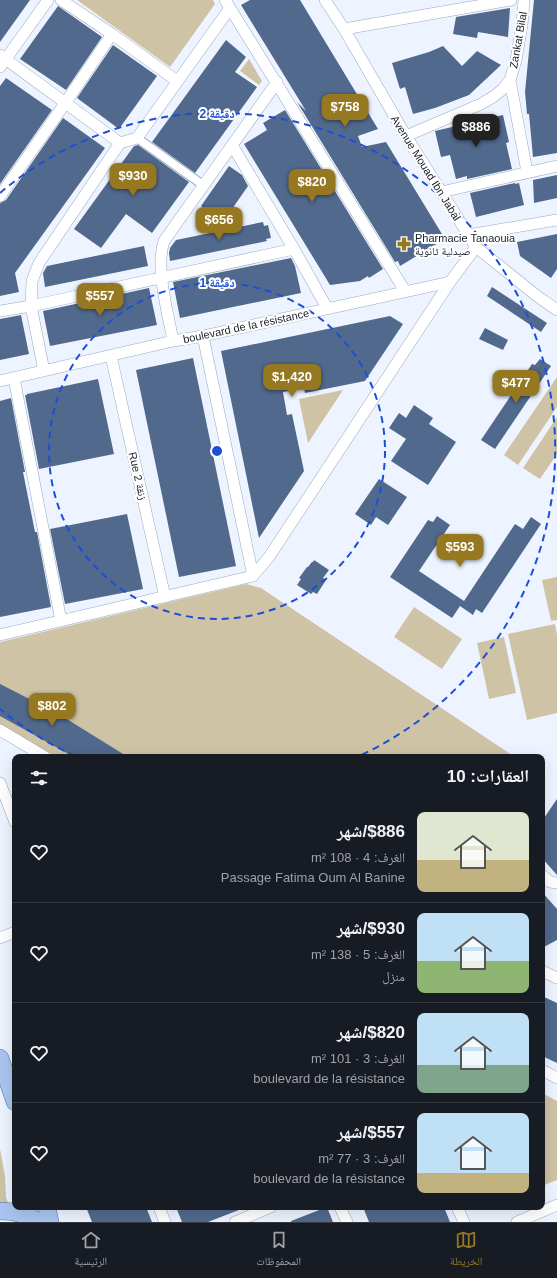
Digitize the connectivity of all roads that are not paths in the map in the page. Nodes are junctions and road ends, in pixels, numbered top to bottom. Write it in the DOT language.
graph roads {
  1 [pos="48,0"];
  2 [pos="61,0"];
  3 [pos="325,0"];
  4 [pos="511,0"];
  5 [pos="524,0"];
  6 [pos="227,4"];
  7 [pos="344,28"];
  8 [pos="112,34"];
  9 [pos="2,60"];
  10 [pos="510,80"];
  11 [pos="177,82"];
  12 [pos="277,82"];
  13 [pos="66,102"];
  14 [pos="406,136"];
  15 [pos="138,138"];
  16 [pos="120,143"];
  17 [pos="232,145"];
  18 [pos="557,166"];
  19 [pos="527,172"];
  20 [pos="203,185"];
  21 [pos="441,192"];
  22 [pos="0,196"];
  23 [pos="557,220"];
  24 [pos="468,235"];
  25 [pos="476,247"];
  26 [pos="294,249"];
  27 [pos="161,278"];
  28 [pos="450,282"];
  29 [pos="405,291"];
  30 [pos="31,306"];
  31 [pos="327,308"];
  32 [pos="557,310"];
  33 [pos="0,312"];
  34 [pos="203,336"];
  35 [pos="173,341"];
  36 [pos="111,356"];
  37 [pos="44,370"];
  38 [pos="14,378"];
  39 [pos="0,381"];
  40 [pos="252,576"];
  41 [pos="165,597"];
  42 [pos="61,621"];
  43 [pos="0,635"];
  44 [pos="0,730"];
  45 [pos="40,754"];
  46 [pos="0,783"];
  47 [pos="12,814"];
  48 [pos="545,878"];
  49 [pos="557,883"];
  50 [pos="12,933"];
  51 [pos="0,938"];
  52 [pos="545,972"];
  53 [pos="557,978"];
  54 [pos="0,1058"];
  55 [pos="545,1072"];
  56 [pos="557,1078"];
  57 [pos="12,1093"];
  58 [pos="557,1205"];
  59 [pos="48,1210"];
  60 [pos="160,1210"];
  61 [pos="264,1210"];
  62 [pos="341,1210"];
  63 [pos="458,1210"];
  64 [pos="0,1211"];
  65 [pos="39,1222"];
  66 [pos="50,1222"];
  67 [pos="165,1222"];
  68 [pos="235,1222"];
  69 [pos="347,1222"];
  70 [pos="464,1222"];
  71 [pos="517,1222"];
  1 -- 9 [label="street"];
  2 -- 8 [label="street"];
  3 -- 7 [label="street, Avenue Mouad Ibn Jabal"];
  4 -- 7 [label="street"];
  5 -- 10 [label="street, Zankat Bilal"];
  6 -- 11 [label="street"];
  6 -- 12 [label="street"];
  7 -- 14 [label="street, Avenue Mouad Ibn Jabal"];
  8 -- 11 [label="street"];
  8 -- 13 [label="street"];
  9 -- 13 [label="street"];
  10 -- 14 [label="street, Zankat Bilal"];
  10 -- 19 [label="street, Zankat Bilal"];
  11 -- 15 [label="street"];
  12 -- 17 [label="street"];
  12 -- 29 [label="street"];
  13 -- 16 [label="street"];
  13 -- 22 [label="street"];
  14 -- 21 [label="street, Avenue Mouad Ibn Jabal"];
  15 -- 16 [label="street"];
  15 -- 20 [label="street"];
  16 -- 30 [label="street"];
  17 -- 20 [label="street"];
  17 -- 26 [label="street"];
  18 -- 19 [label="street"];
  19 -- 21 [label="street"];
  20 -- 27 [label="street"];
  21 -- 24 [label="street, Avenue Mouad Ibn Jabal"];
  23 -- 24 [label="street"];
  24 -- 25 [label="street, Avenue Mouad Ibn Jabal"];
  25 -- 28 [label="street"];
  25 -- 32 [label="street, Avenue Mouad Ibn Jabal"];
  26 -- 27 [label="street"];
  26 -- 31 [label="street"];
  27 -- 30 [label="street"];
  27 -- 35 [label="street"];
  28 -- 29 [label="street, boulevard de la résistance"];
  28 -- 40 [label="street"];
  29 -- 31 [label="street, boulevard de la résistance"];
  30 -- 33 [label="street"];
  30 -- 37 [label="street"];
  31 -- 34 [label="street, boulevard de la résistance"];
  34 -- 35 [label="street, boulevard de la résistance"];
  34 -- 40 [label="street"];
  35 -- 36 [label="street, boulevard de la résistance"];
  36 -- 37 [label="street, boulevard de la résistance"];
  36 -- 41 [label="street, Rue 2 زنقة"];
  37 -- 38 [label="street, boulevard de la résistance"];
  38 -- 39 [label="street, boulevard de la résistance"];
  38 -- 42 [label="street"];
  40 -- 41 [label="street"];
  41 -- 42 [label="street"];
  42 -- 43 [label="street"];
  44 -- 45 [label="street"];
  46 -- 47 [label="street"];
  48 -- 49 [label="street"];
  50 -- 51 [label="street"];
  52 -- 53 [label="street"];
  54 -- 57 [label="main road"];
  55 -- 56 [label="street"];
  58 -- 71 [label="street"];
  59 -- 66 [label="main road"];
  60 -- 67 [label="street"];
  61 -- 68 [label="street"];
  62 -- 69 [label="street"];
  63 -- 70 [label="street"];
  64 -- 65 [label="main road"];
}
